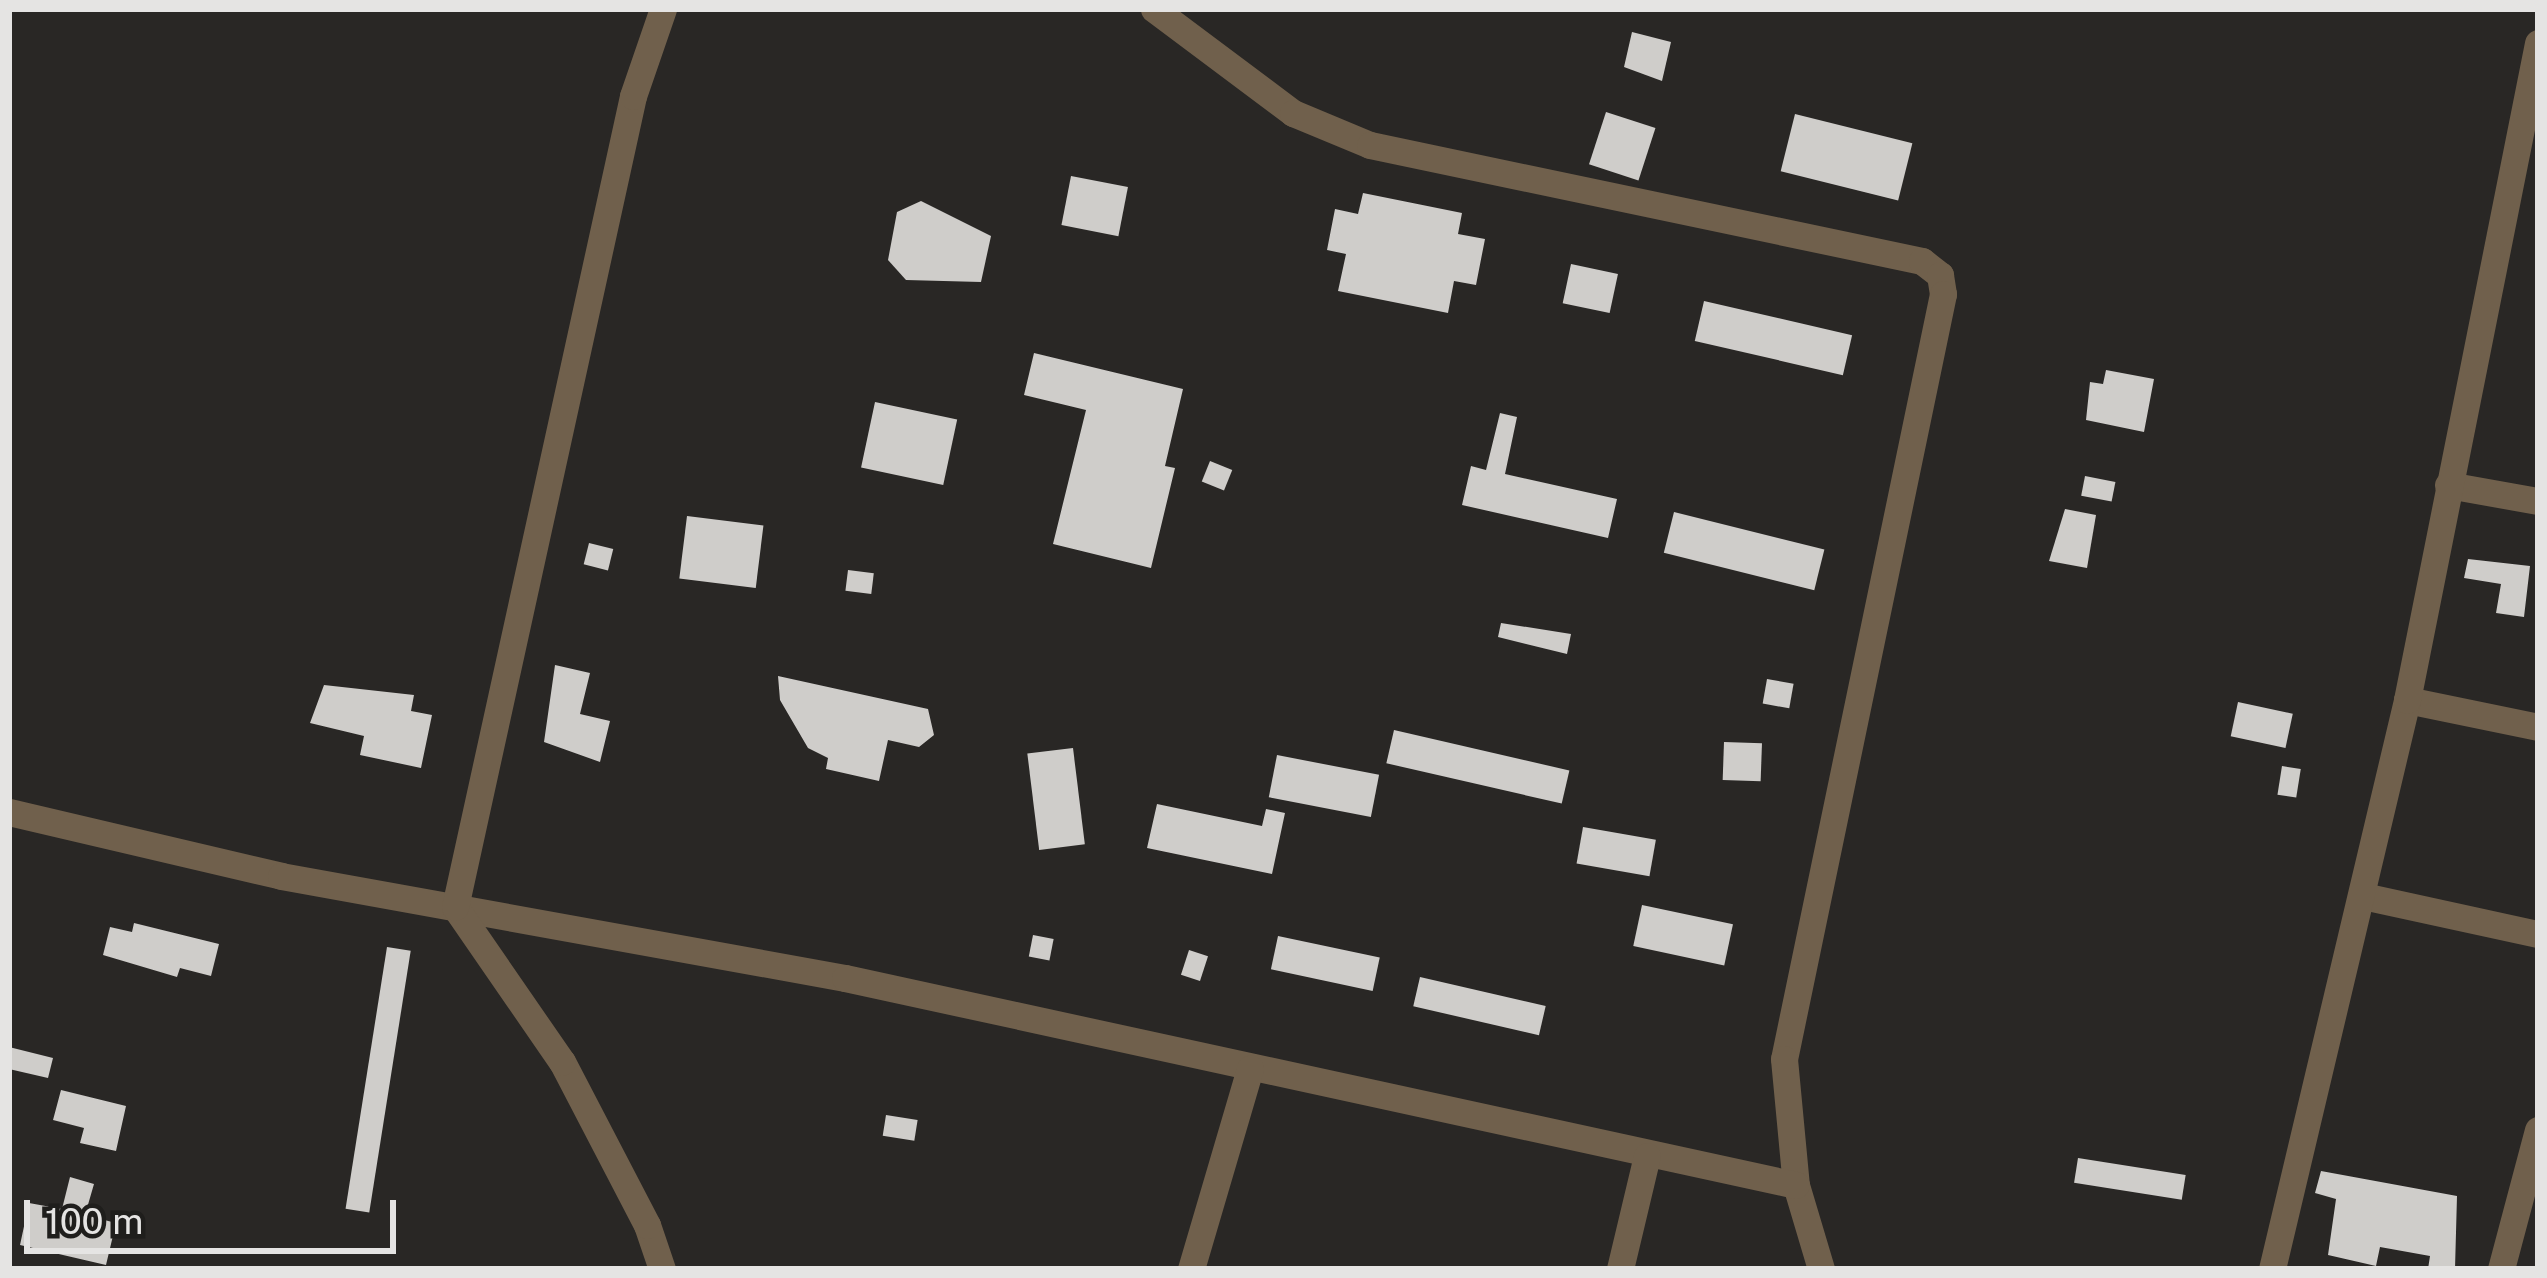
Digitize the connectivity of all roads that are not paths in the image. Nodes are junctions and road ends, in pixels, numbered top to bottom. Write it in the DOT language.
graph roads {
  1 [pos="663,9"];
  2 [pos="1154,9"];
  3 [pos="2538,43"];
  4 [pos="2528,138"];
  5 [pos="2448,484"];
  6 [pos="2538,501"];
  7 [pos="2408,700"];
  8 [pos="2538,727"];
  9 [pos="9,812"];
  10 [pos="2362,896"];
  11 [pos="455,907"];
  12 [pos="2538,934"];
  13 [pos="1250,1069"];
  14 [pos="2538,1130"];
  15 [pos="1647,1156"];
  16 [pos="1796,1185"];
  17 [pos="2273,1266"];
  18 [pos="662,1269"];
  19 [pos="1191,1269"];
  20 [pos="1620,1269"];
  21 [pos="1821,1269"];
  22 [pos="2303,1269"];
  23 [pos="2501,1269"];
  1 -- 11 [label="street"];
  2 -- 16 [label="street"];
  3 -- 4 [label="street"];
  4 -- 5 [label="street"];
  5 -- 6 [label="street"];
  5 -- 7 [label="street"];
  7 -- 8 [label="street"];
  7 -- 10 [label="street"];
  9 -- 11 [label="street"];
  10 -- 12 [label="street"];
  10 -- 17 [label="street"];
  11 -- 13 [label="street"];
  11 -- 18 [label="street"];
  13 -- 15 [label="street"];
  13 -- 19 [label="street"];
  14 -- 23 [label="street"];
  15 -- 16 [label="street"];
  15 -- 20 [label="street"];
  16 -- 21 [label="street"];
  17 -- 22 [label="street"];
}
